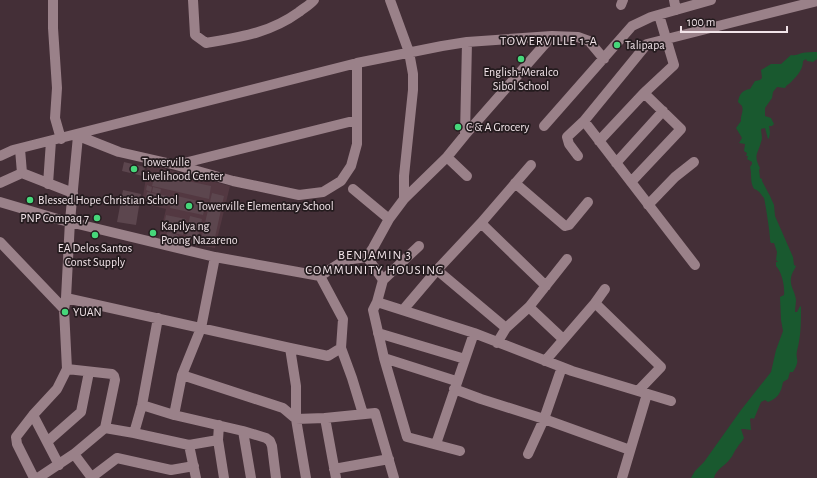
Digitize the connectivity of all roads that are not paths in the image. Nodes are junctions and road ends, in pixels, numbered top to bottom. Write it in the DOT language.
graph roads {
  1 [pos="53,0"];
  2 [pos="193,0"];
  3 [pos="314,0"];
  4 [pos="390,0"];
  5 [pos="711,0"];
  6 [pos="817,1"];
  7 [pos="675,5"];
  8 [pos="659,15"];
  9 [pos="552,36"];
  10 [pos="666,39"];
  11 [pos="468,42"];
  12 [pos="409,52"];
  13 [pos="604,59"];
  14 [pos="357,63"];
  15 [pos="644,93"];
  16 [pos="663,111"];
  17 [pos="357,120"];
  18 [pos="584,121"];
  19 [pos="544,126"];
  20 [pos="465,135"];
  21 [pos="77,136"];
  22 [pos="56,140"];
  23 [pos="599,141"];
  24 [pos="20,149"];
  25 [pos="0,156"];
  26 [pos="578,156"];
  27 [pos="447,158"];
  28 [pos="694,162"];
  29 [pos="531,164"];
  30 [pos="616,164"];
  31 [pos="176,165"];
  32 [pos="22,174"];
  33 [pos="468,176"];
  34 [pos="631,182"];
  35 [pos="0,183"];
  36 [pos="515,183"];
  37 [pos="48,184"];
  38 [pos="353,189"];
  39 [pos="73,193"];
  40 [pos="404,199"];
  41 [pos="0,202"];
  42 [pos="588,202"];
  43 [pos="648,205"];
  44 [pos="389,219"];
  45 [pos="70,221"];
  46 [pos="481,223"];
  47 [pos="0,242"];
  48 [pos="419,246"];
  49 [pos="215,257"];
  50 [pos="367,257"];
  51 [pos="567,259"];
  52 [pos="694,265"];
  53 [pos="437,270"];
  54 [pos="320,276"];
  55 [pos="383,280"];
  56 [pos="546,286"];
  57 [pos="605,289"];
  58 [pos="66,298"];
  59 [pos="377,302"];
  60 [pos="595,303"];
  61 [pos="529,307"];
  62 [pos="64,309"];
  63 [pos="403,310"];
  64 [pos="158,318"];
  65 [pos="201,328"];
  66 [pos="506,328"];
  67 [pos="378,333"];
  68 [pos="474,333"];
  69 [pos="563,340"];
  70 [pos="497,343"];
  71 [pos="290,348"];
  72 [pos="341,348"];
  73 [pos="384,358"];
  74 [pos="464,359"];
  75 [pos="545,361"];
  76 [pos="562,367"];
  77 [pos="67,369"];
  78 [pos="89,372"];
  79 [pos="182,375"];
  80 [pos="455,385"];
  81 [pos="643,393"];
  82 [pos="672,401"];
  83 [pos="142,405"];
  84 [pos="363,414"];
  85 [pos="33,415"];
  86 [pos="174,415"];
  87 [pos="325,418"];
  88 [pos="296,419"];
  89 [pos="544,419"];
  90 [pos="219,426"];
  91 [pos="105,428"];
  92 [pos="242,431"];
  93 [pos="134,433"];
  94 [pos="218,440"];
  95 [pos="48,442"];
  96 [pos="436,444"];
  97 [pos="189,445"];
  98 [pos="630,450"];
  99 [pos="460,451"];
  100 [pos="74,454"];
  101 [pos="528,454"];
  102 [pos="389,459"];
  103 [pos="59,465"];
  104 [pos="194,466"];
  105 [pos="171,474"];
  106 [pos="335,474"];
  107 [pos="92,477"];
  108 [pos="34,478"];
  109 [pos="38,478"];
  110 [pos="196,478"];
  111 [pos="224,478"];
  112 [pos="250,478"];
  113 [pos="276,478"];
  114 [pos="306,478"];
  115 [pos="394,478"];
  116 [pos="622,478"];
  1 -- 22 [label="street"];
  2 -- 3 [label="street"];
  4 -- 12 [label="street"];
  5 -- 7 [label="street"];
  6 -- 10 [label="street"];
  7 -- 8 [label="street"];
  8 -- 10 [label="street"];
  8 -- 13 [label="street"];
  9 -- 11 [label="street"];
  9 -- 13 [label="street"];
  9 -- 20 [label="street"];
  10 -- 15 [label="street"];
  10 -- 18 [label="street"];
  11 -- 12 [label="street"];
  11 -- 20 [label="street"];
  12 -- 14 [label="street"];
  12 -- 40 [label="street"];
  13 -- 19 [label="street"];
  14 -- 17 [label="street"];
  14 -- 21 [label="street"];
  15 -- 16 [label="street"];
  15 -- 23 [label="street"];
  16 -- 30 [label="street"];
  16 -- 34 [label="street"];
  17 -- 31 [label="street"];
  17 -- 31 [label="street"];
  18 -- 23 [label="street"];
  18 -- 26 [label="street"];
  20 -- 27 [label="street"];
  21 -- 22 [label="street"];
  21 -- 31 [label="street"];
  21 -- 39 [label="street"];
  22 -- 24 [label="street"];
  22 -- 37 [label="street"];
  23 -- 30 [label="street"];
  24 -- 25 [label="street"];
  24 -- 32 [label="street"];
  27 -- 33 [label="street"];
  27 -- 40 [label="street"];
  28 -- 43 [label="street"];
  29 -- 36 [label="street"];
  30 -- 34 [label="street"];
  32 -- 35 [label="street"];
  32 -- 37 [label="street"];
  34 -- 43 [label="street"];
  36 -- 42 [label="street"];
  36 -- 46 [label="street"];
  37 -- 39 [label="street"];
  38 -- 44 [label="street"];
  39 -- 45 [label="street"];
  40 -- 44 [label="street"];
  41 -- 45 [label="street"];
  43 -- 52 [label="street"];
  44 -- 50 [label="street"];
  45 -- 49 [label="street"];
  45 -- 58 [label="street"];
  46 -- 53 [label="street"];
  46 -- 56 [label="street"];
  47 -- 62 [label="street"];
  48 -- 55 [label="street"];
  49 -- 54 [label="street"];
  49 -- 65 [label="street"];
  50 -- 54 [label="street"];
  50 -- 55 [label="street"];
  51 -- 56 [label="street"];
  53 -- 63 [label="street"];
  53 -- 66 [label="street"];
  54 -- 72 [label="street"];
  55 -- 59 [label="street"];
  56 -- 61 [label="street"];
  57 -- 60 [label="street"];
  58 -- 62 [label="street"];
  58 -- 64 [label="street"];
  59 -- 63 [label="street"];
  59 -- 67 [label="street"];
  60 -- 69 [label="street"];
  60 -- 81 [label="street"];
  61 -- 66 [label="street"];
  61 -- 69 [label="street"];
  62 -- 77 [label="street"];
  63 -- 68 [label="street"];
  64 -- 65 [label="street"];
  64 -- 83 [label="street"];
  65 -- 71 [label="street"];
  65 -- 79 [label="street"];
  66 -- 70 [label="street"];
  67 -- 73 [label="street"];
  67 -- 74 [label="street"];
  68 -- 70 [label="street"];
  68 -- 74 [label="street"];
  69 -- 75 [label="street"];
  70 -- 75 [label="street"];
  71 -- 72 [label="street"];
  71 -- 88 [label="street"];
  72 -- 84 [label="street"];
  73 -- 80 [label="street"];
  73 -- 96 [label="street"];
  74 -- 80 [label="street"];
  75 -- 76 [label="street"];
  76 -- 81 [label="street"];
  76 -- 89 [label="street"];
  77 -- 78 [label="street"];
  77 -- 85 [label="street"];
  78 -- 91 [label="street"];
  78 -- 95 [label="street"];
  79 -- 86 [label="street"];
  79 -- 88 [label="street"];
  80 -- 89 [label="street"];
  80 -- 96 [label="street"];
  81 -- 82 [label="street"];
  81 -- 98 [label="street"];
  83 -- 86 [label="street"];
  83 -- 93 [label="street"];
  84 -- 87 [label="street"];
  84 -- 102 [label="street"];
  85 -- 95 [label="street"];
  85 -- 108 [label="street"];
  86 -- 90 [label="street"];
  87 -- 88 [label="street"];
  87 -- 106 [label="street"];
  88 -- 114 [label="street"];
  89 -- 98 [label="street"];
  89 -- 101 [label="street"];
  90 -- 92 [label="street"];
  90 -- 94 [label="street"];
  91 -- 93 [label="street"];
  91 -- 100 [label="street"];
  92 -- 112 [label="street"];
  92 -- 113 [label="street"];
  93 -- 97 [label="street"];
  94 -- 97 [label="street"];
  94 -- 111 [label="street"];
  95 -- 103 [label="street"];
  96 -- 99 [label="street"];
  97 -- 104 [label="street"];
  98 -- 116 [label="street"];
  100 -- 103 [label="street"];
  100 -- 107 [label="street"];
  102 -- 106 [label="street"];
  102 -- 115 [label="street"];
  103 -- 109 [label="street"];
  104 -- 105 [label="street"];
  104 -- 110 [label="street"];
  105 -- 107 [label="street"];
}
